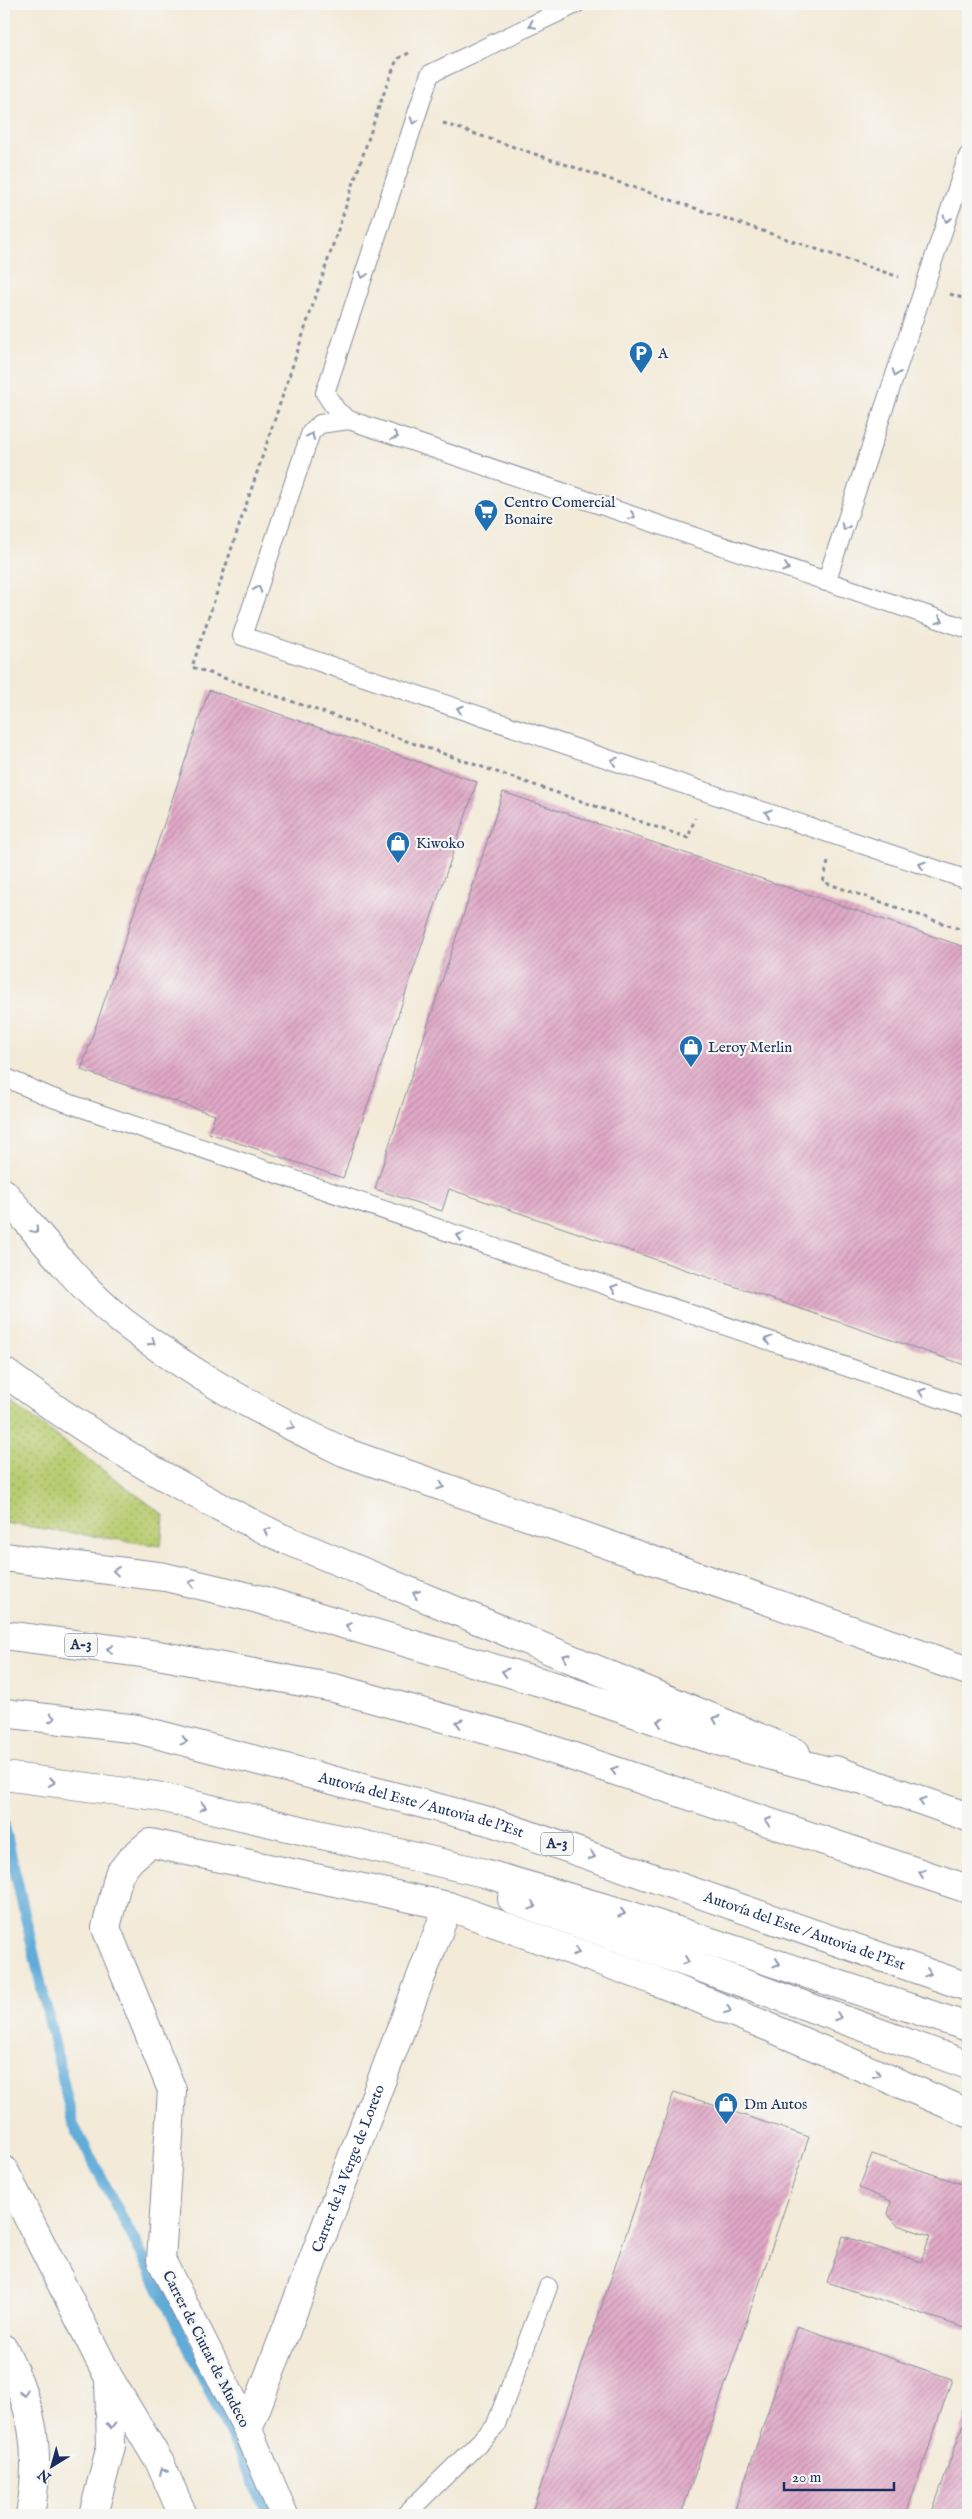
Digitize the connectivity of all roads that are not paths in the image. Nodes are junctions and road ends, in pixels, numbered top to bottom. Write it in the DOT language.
graph roads {
  1 [pos="576,4"];
  2 [pos="968,156"];
  3 [pos="349,420"];
  4 [pos="826,582"];
  5 [pos="968,629"];
  6 [pos="968,880"];
  7 [pos="4,1077"];
  8 [pos="4,1193"];
  9 [pos="4,1372"];
  10 [pos="968,1408"];
  11 [pos="4,1557"];
  12 [pos="4,1635"];
  13 [pos="968,1670"];
  14 [pos="4,1713"];
  15 [pos="4,1776"];
  16 [pos="858,1779"];
  17 [pos="968,1817"];
  18 [pos="338,1838"];
  19 [pos="968,1889"];
  20 [pos="448,1906"];
  21 [pos="968,1986"];
  22 [pos="968,2027"];
  23 [pos="968,2065"];
  24 [pos="968,2113"];
  25 [pos="4,2170"];
  26 [pos="548,2287"];
  27 [pos="4,2349"];
  28 [pos="109,2378"];
  29 [pos="248,2430"];
  30 [pos="30,2515"];
  31 [pos="93,2515"];
  32 [pos="183,2515"];
  33 [pos="284,2515"];
  34 [pos="405,2515"];
  1 -- 3 [label="lane, one-way"];
  2 -- 4 [label="lane, one-way"];
  3 -- 4 [label="lane, one-way"];
  6 -- 3 [label="lane, one-way"];
  4 -- 5 [label="lane, one-way"];
  10 -- 7 [label="lane, one-way"];
  8 -- 13 [label="main road, one-way"];
  16 -- 9 [label="main road, one-way"];
  16 -- 11 [label="main road, one-way"];
  19 -- 12 [label="main road, A-3, one-way"];
  14 -- 21 [label="main road, Autovía del Este / Autovia de l'Est / A-3, one-way"];
  15 -- 18 [label="main road, one-way"];
  17 -- 16 [label="main road, one-way"];
  18 -- 22 [label="main road, one-way"];
  18 -- 23 [label="main road, one-way"];
  20 -- 24 [label="main road, one-way"];
  20 -- 29 [label="main road, Carrer de la Verge de Loreto"];
  20 -- 29 [label="main road, Carrer de Ciutat de Mudeco"];
  25 -- 28 [label="main road"];
  26 -- 34 [label="lane"];
  27 -- 30 [label="main road, one-way"];
  28 -- 31 [label="main road, one-way"];
  32 -- 28 [label="main road, one-way"];
  29 -- 33 [label="main road, Carrer de Ciutat de Mudeco"];
}
